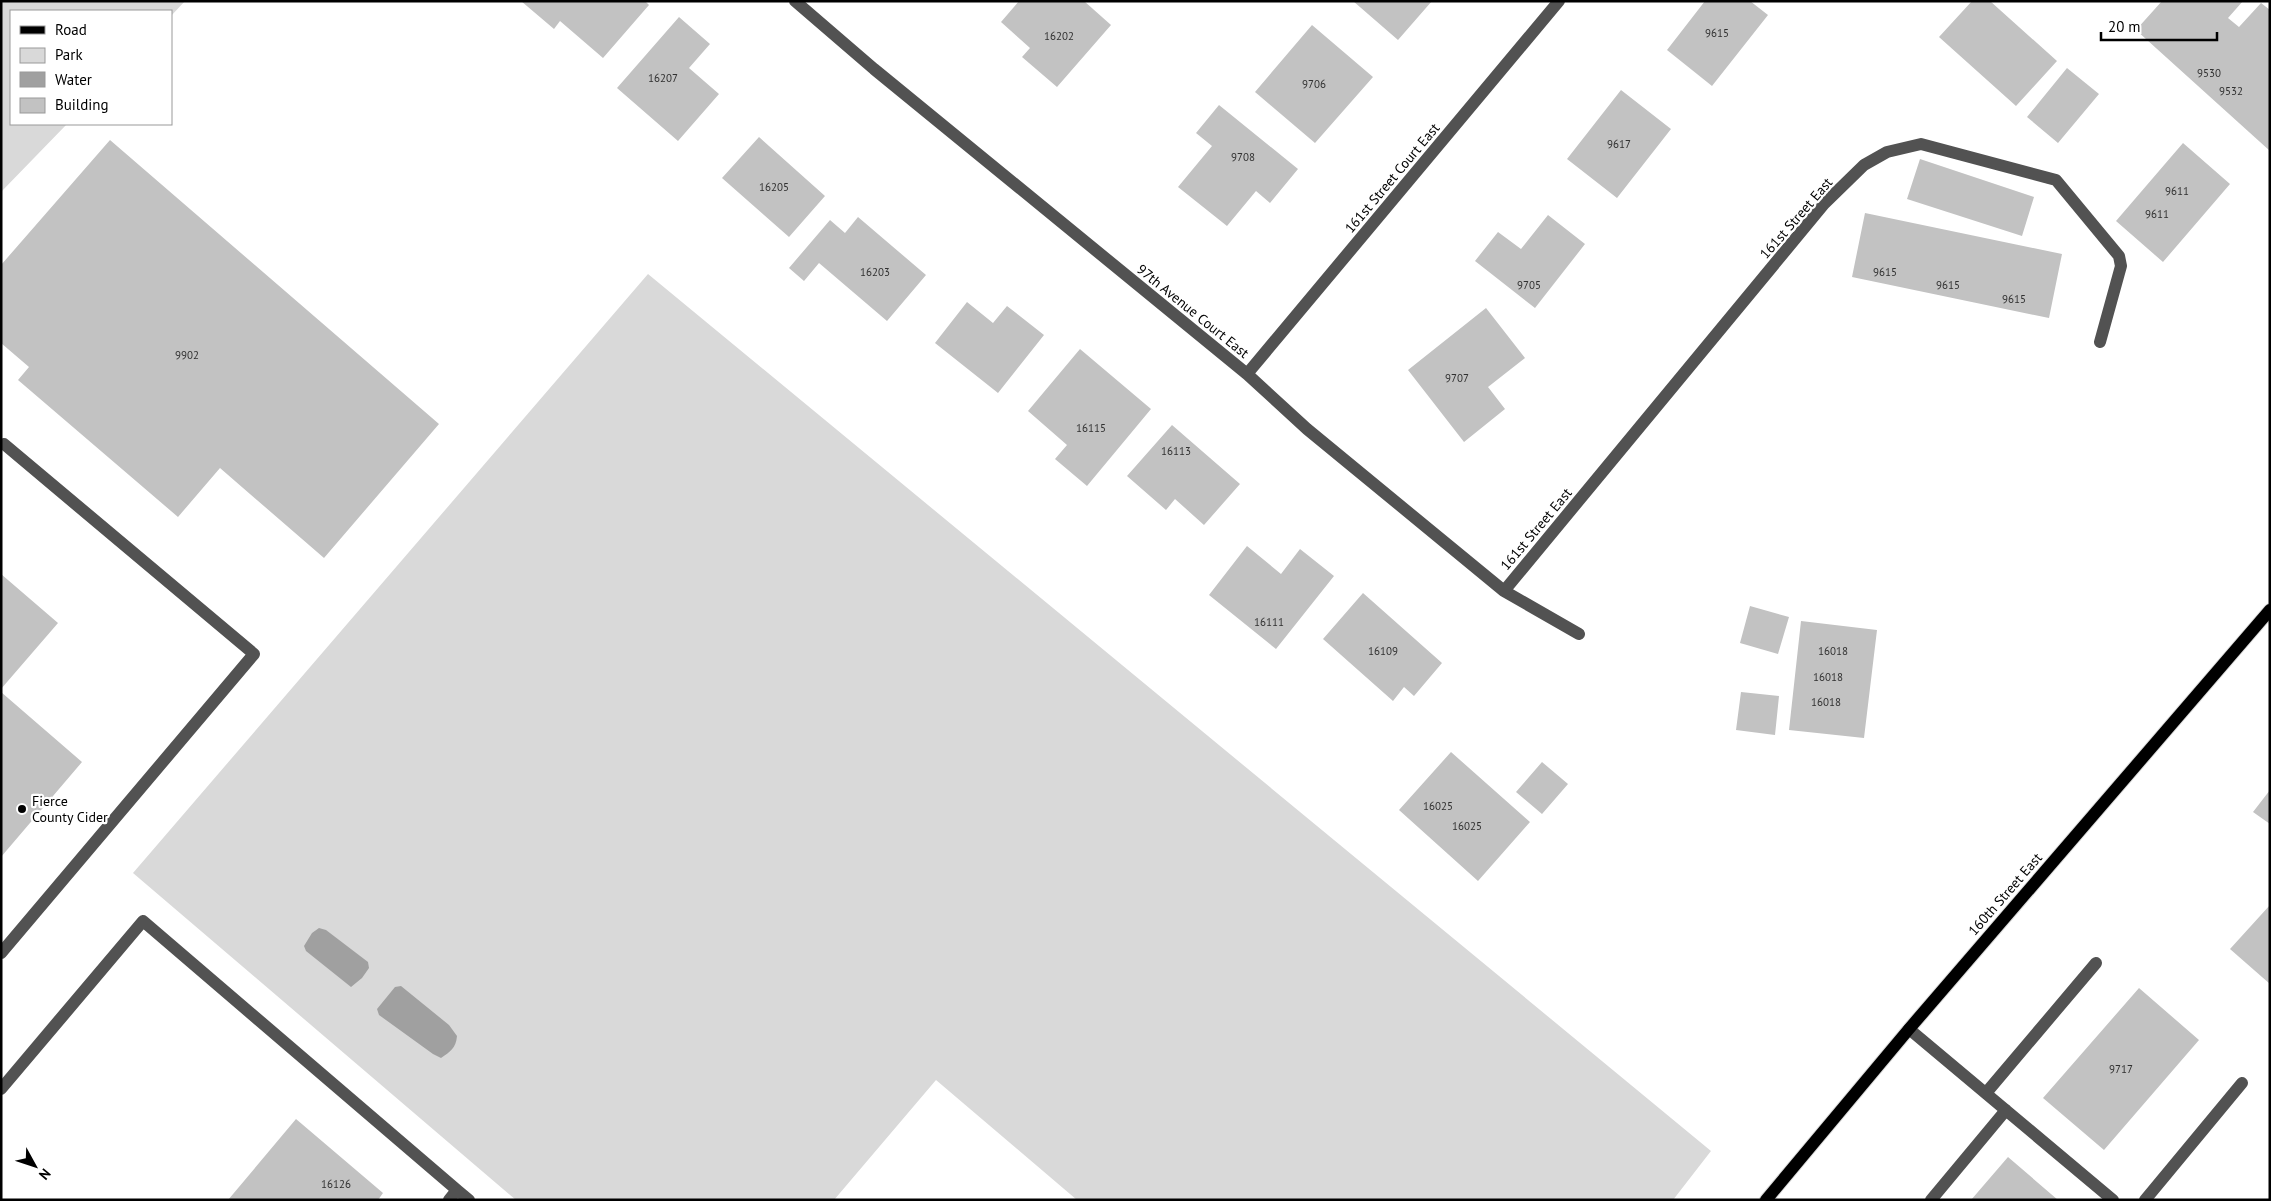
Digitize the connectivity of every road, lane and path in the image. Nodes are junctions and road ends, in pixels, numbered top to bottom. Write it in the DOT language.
graph roads {
  1 [pos="795,1"];
  2 [pos="1559,1"];
  3 [pos="2100,342"];
  4 [pos="1247,374"];
  5 [pos="4,444"];
  6 [pos="1504,591"];
  7 [pos="2270,610"];
  8 [pos="1579,634"];
  9 [pos="1,953"];
  10 [pos="2096,963"];
  11 [pos="1909,1029"];
  12 [pos="2242,1083"];
  13 [pos="1,1089"];
  14 [pos="1986,1093"];
  15 [pos="2006,1110"];
  16 [pos="453,1195"];
  17 [pos="469,1200"];
  18 [pos="1766,1200"];
  19 [pos="1931,1200"];
  20 [pos="2113,1200"];
  21 [pos="2144,1200"];
  1 -- 4 [label="street, 97th Avenue Court East"];
  2 -- 4 [label="street, 161st Street Court East"];
  3 -- 6 [label="street, 161st Street East"];
  4 -- 6 [label="street, 97th Avenue Court East"];
  5 -- 9 [label="street"];
  6 -- 8 [label="street, 97th Avenue Court East"];
  7 -- 11 [label="main road, 160th Street East"];
  10 -- 14 [label="street"];
  11 -- 14 [label="street"];
  11 -- 18 [label="main road, 160th Street East"];
  12 -- 21 [label="street"];
  13 -- 16 [label="street"];
  14 -- 15 [label="street"];
  15 -- 19 [label="street"];
  15 -- 20 [label="street"];
  16 -- 17 [label="street"];
}
